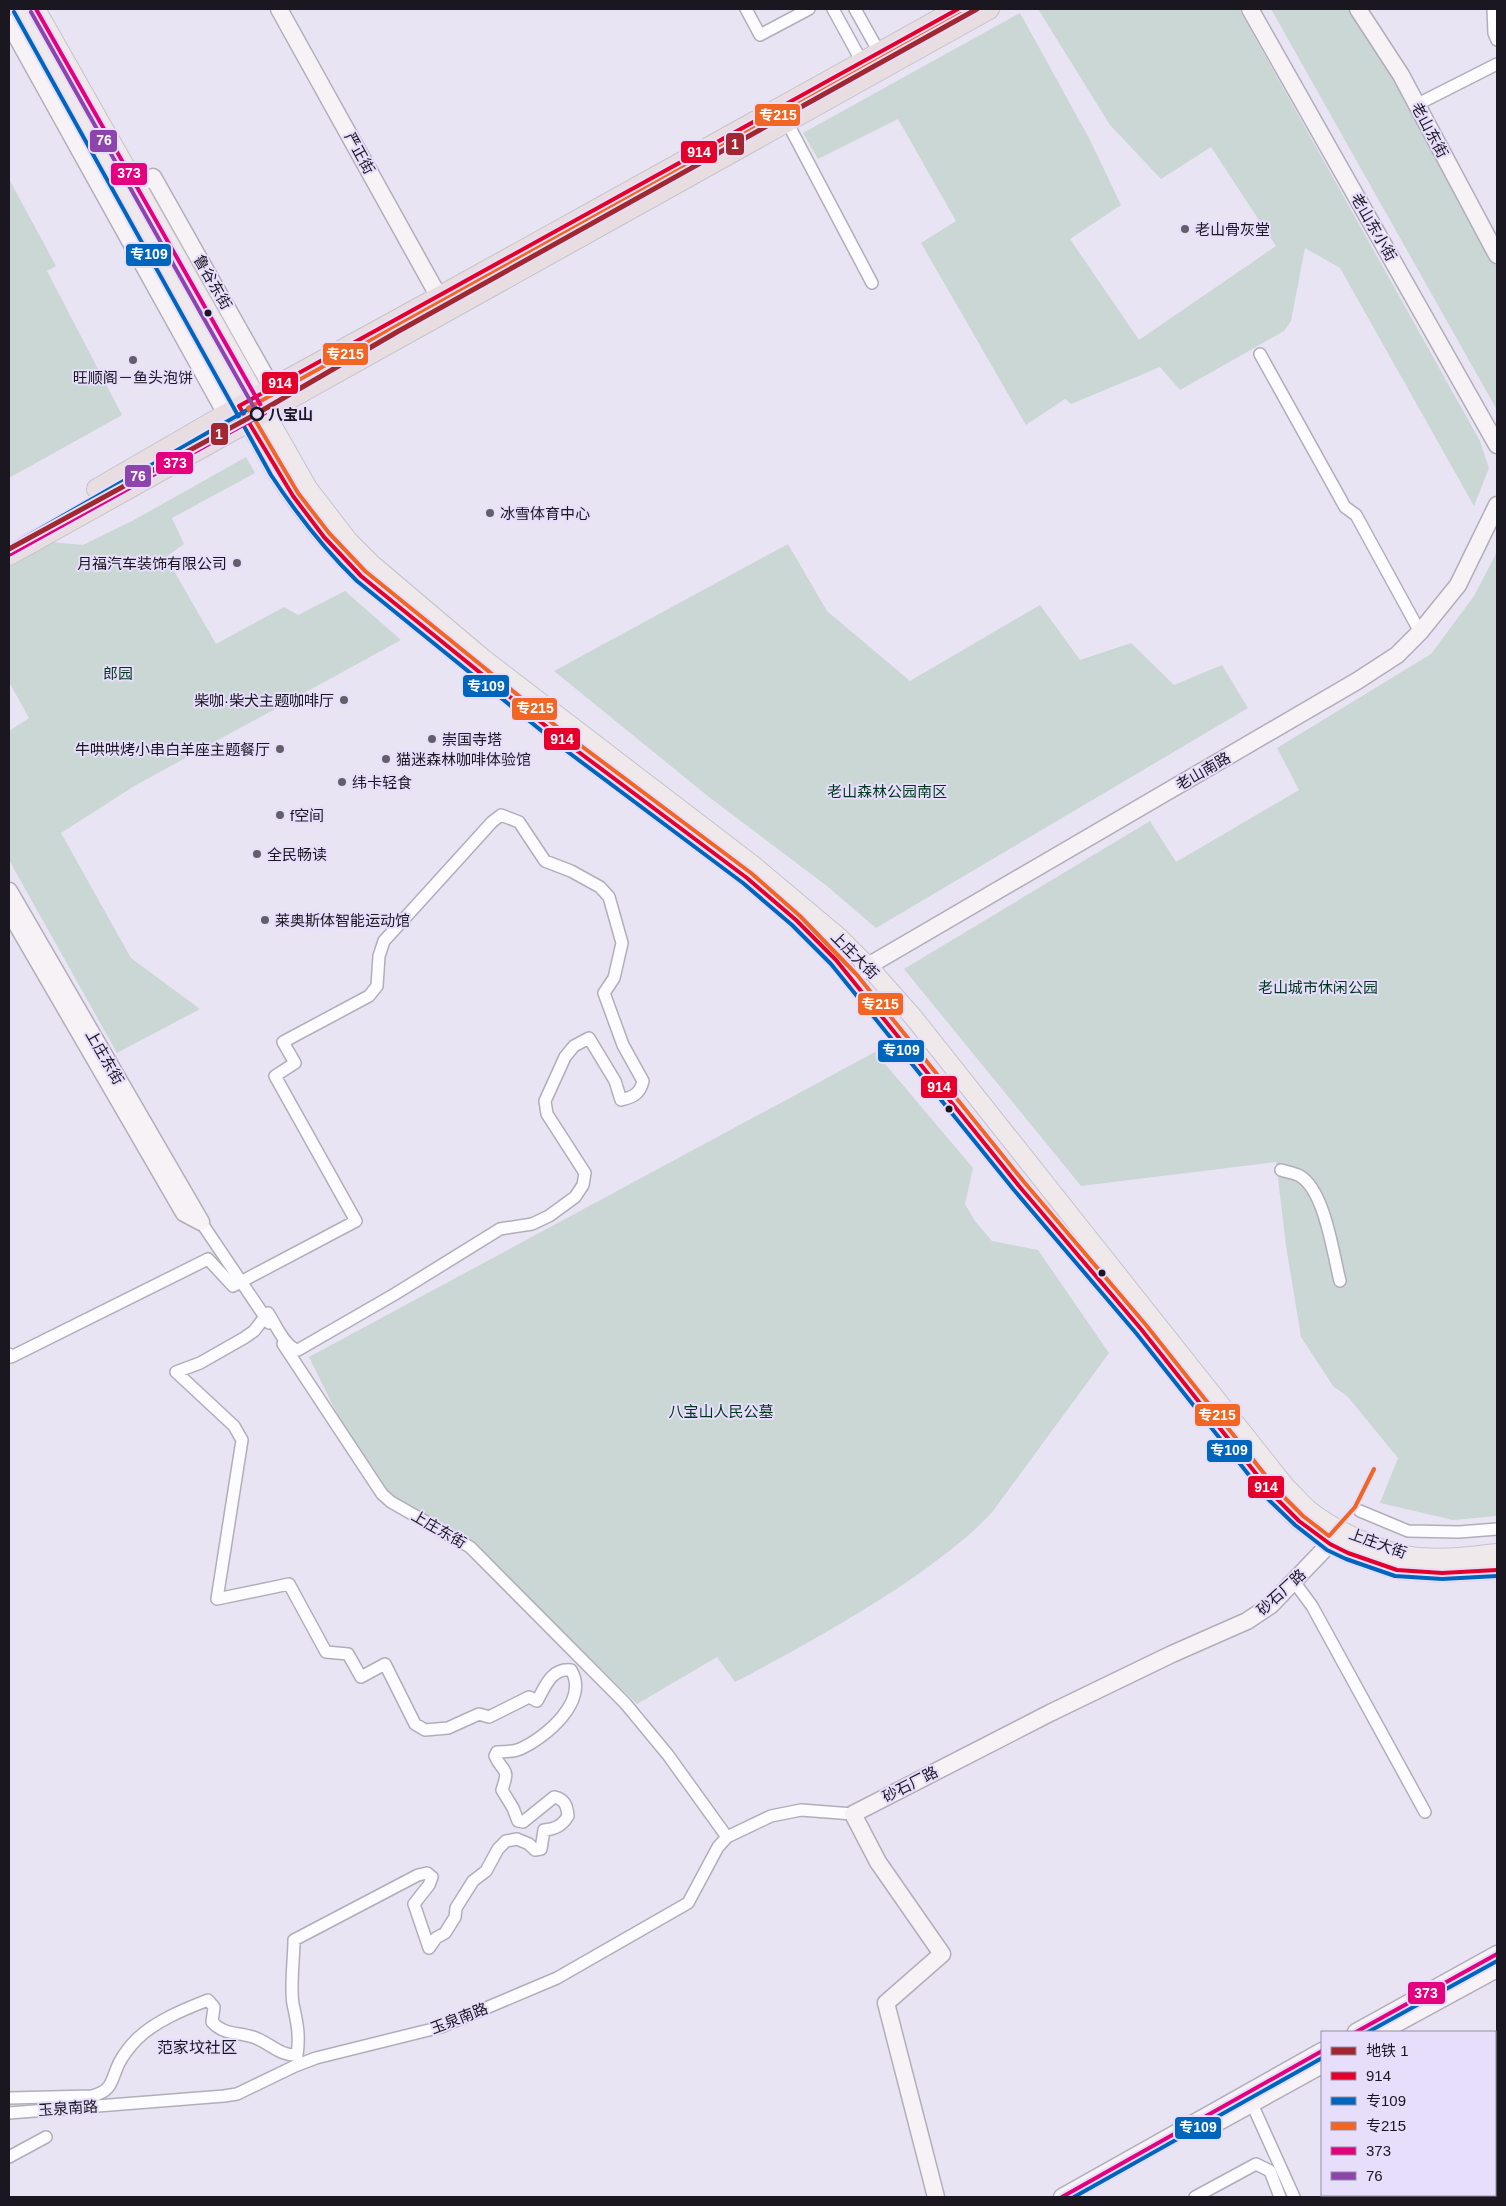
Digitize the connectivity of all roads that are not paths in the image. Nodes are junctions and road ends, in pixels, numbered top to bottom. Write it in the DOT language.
graph roads {
  1 [pos="19,9"];
  2 [pos="36,9"];
  3 [pos="280,9"];
  4 [pos="746,9"];
  5 [pos="809,9"];
  6 [pos="833,9"];
  7 [pos="855,9"];
  8 [pos="958,9"];
  9 [pos="989,9"];
  10 [pos="1250,9"];
  11 [pos="1358,9"];
  12 [pos="1493,9"];
  13 [pos="9,23"];
  14 [pos="1497,40"];
  15 [pos="871,57"];
  16 [pos="1497,64"];
  17 [pos="1416,105"];
  18 [pos="787,122"];
  19 [pos="136,185"];
  20 [pos="1497,255"];
  21 [pos="872,284"];
  22 [pos="440,297"];
  23 [pos="1260,354"];
  24 [pos="251,407"];
  25 [pos="1497,445"];
  26 [pos="1497,505"];
  27 [pos="9,540"];
  28 [pos="9,555"];
  29 [pos="1420,632"];
  30 [pos="9,891"];
  31 [pos="9,911"];
  32 [pos="868,966"];
  33 [pos="853,979"];
  34 [pos="1281,1170"];
  35 [pos="201,1222"];
  36 [pos="1340,1281"];
  37 [pos="9,1354"];
  38 [pos="1360,1511"];
  39 [pos="1342,1530"];
  40 [pos="1497,1530"];
  41 [pos="1330,1544"];
  42 [pos="1497,1553"];
  43 [pos="1497,1570"];
  44 [pos="1295,1583"];
  45 [pos="1425,1812"];
  46 [pos="853,1814"];
  47 [pos="727,1837"];
  48 [pos="1497,1954"];
  49 [pos="1497,1969"];
  50 [pos="1358,2031"];
  51 [pos="1383,2031"];
  52 [pos="1321,2052"];
  53 [pos="1321,2066"];
  54 [pos="9,2098"];
  55 [pos="1252,2104"];
  56 [pos="9,2113"];
  57 [pos="46,2137"];
  58 [pos="9,2157"];
  59 [pos="936,2197"];
  60 [pos="1062,2197"];
  61 [pos="1084,2197"];
  62 [pos="1195,2197"];
  63 [pos="1280,2197"];
  64 [pos="1294,2197"];
  1 -- 24 [label="main road"];
  2 -- 19 [label="main road, 鲁谷东街"];
  3 -- 22 [label="street, 严正街"];
  4 -- 5 [label="street"];
  6 -- 15 [label="street"];
  7 -- 15 [label="street"];
  8 -- 15 [label="highway"];
  9 -- 18 [label="highway"];
  10 -- 25 [label="street, 老山东小街"];
  11 -- 17 [label="street, 老山东街"];
  12 -- 14 [label="street"];
  13 -- 24 [label="street"];
  15 -- 22 [label="highway"];
  16 -- 17 [label="street"];
  17 -- 20 [label="street, 老山东街"];
  18 -- 21 [label="street"];
  18 -- 24 [label="highway"];
  19 -- 24 [label="main road, 鲁谷东街"];
  19 -- 24 [label="street, 鲁谷东街"];
  22 -- 24 [label="highway"];
  23 -- 29 [label="street"];
  24 -- 27 [label="highway"];
  24 -- 28 [label="highway"];
  24 -- 32 [label="main road, 上庄大街"];
  24 -- 33 [label="main road, 上庄大街"];
  26 -- 29 [label="street, 老山南路"];
  29 -- 32 [label="street, 老山南路"];
  30 -- 35 [label="street, 上庄东街"];
  31 -- 35 [label="street, 上庄东街"];
  32 -- 33 [label="street, 老山南路"];
  32 -- 39 [label="main road, 上庄大街"];
  33 -- 41 [label="main road, 上庄大街"];
  34 -- 36 [label="street"];
  35 -- 47 [label="street, 上庄东街"];
  37 -- 54 [label="street"];
  38 -- 40 [label="street"];
  39 -- 41 [label="street, 砂石厂路"];
  39 -- 42 [label="main road, 上庄大街"];
  41 -- 43 [label="main road, 上庄大街"];
  41 -- 44 [label="street, 砂石厂路"];
  44 -- 45 [label="street"];
  44 -- 46 [label="street, 砂石厂路"];
  46 -- 47 [label="street, 玉泉南路"];
  46 -- 59 [label="street"];
  47 -- 56 [label="street, 玉泉南路"];
  48 -- 50 [label="street"];
  49 -- 51 [label="street"];
  52 -- 60 [label="street"];
  53 -- 55 [label="street"];
  55 -- 61 [label="street"];
  55 -- 64 [label="street"];
  57 -- 58 [label="street"];
  62 -- 63 [label="street"];
}
